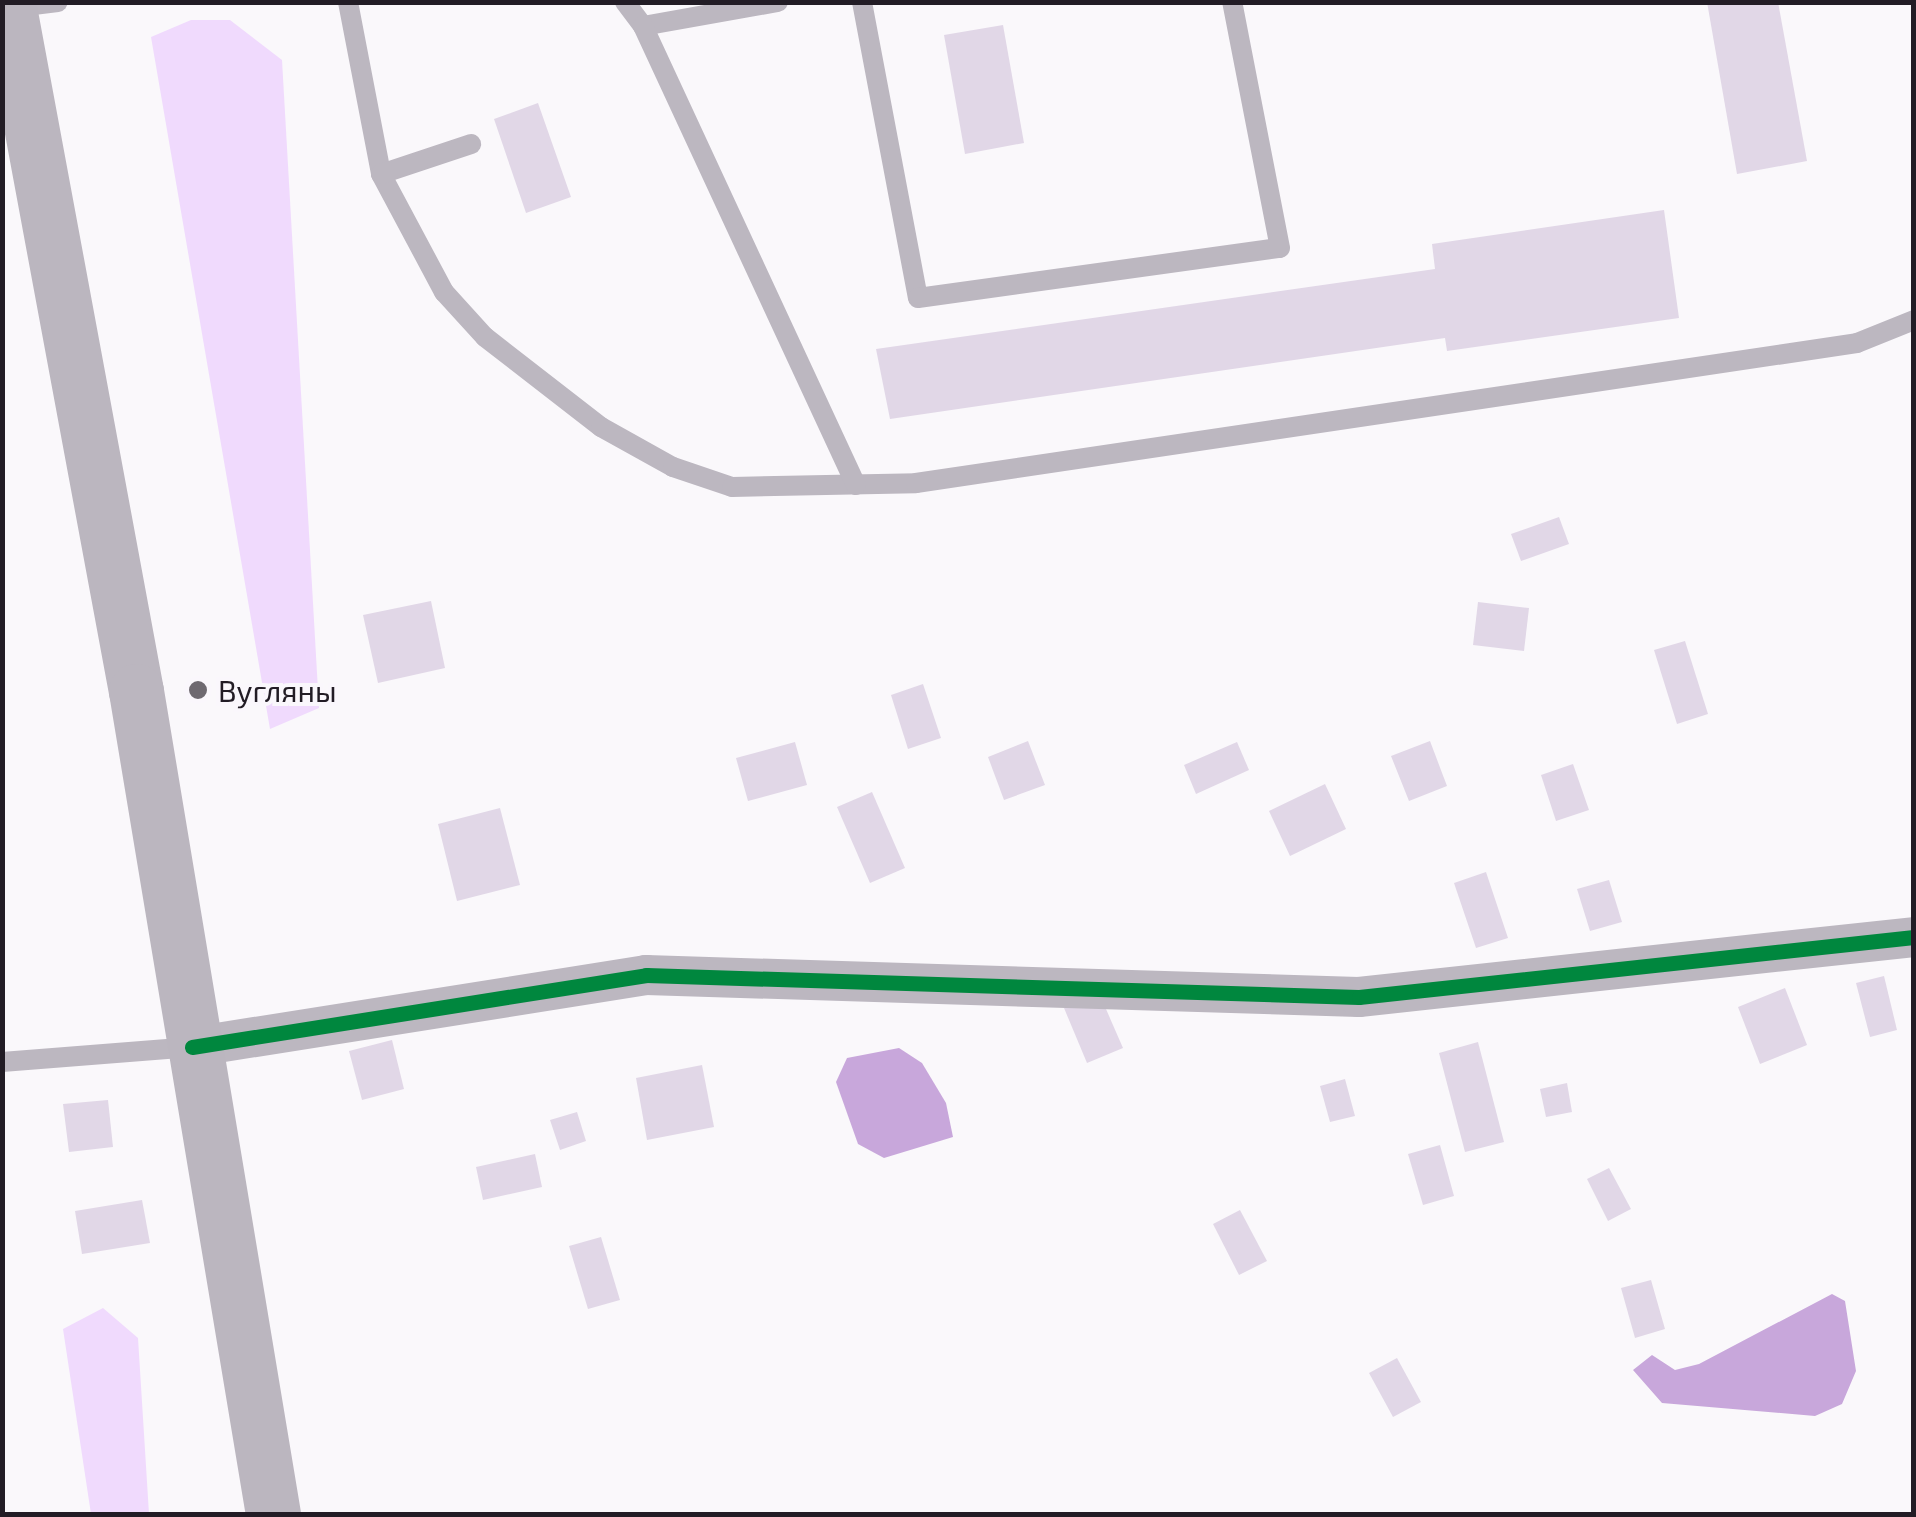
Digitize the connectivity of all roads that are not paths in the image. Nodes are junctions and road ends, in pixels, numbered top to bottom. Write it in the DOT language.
graph roads {
  1 [pos="348,2"];
  2 [pos="625,2"];
  3 [pos="778,2"];
  4 [pos="862,2"];
  5 [pos="1232,2"];
  6 [pos="19,5"];
  7 [pos="643,26"];
  8 [pos="471,144"];
  9 [pos="381,174"];
  10 [pos="1914,320"];
  11 [pos="856,484"];
  12 [pos="1914,937"];
  13 [pos="192,1047"];
  14 [pos="2,1062"];
  15 [pos="272,1514"];
  1 -- 9 [label="lane"];
  2 -- 7 [label="lane"];
  3 -- 7 [label="lane"];
  4 -- 5 [label="lane"];
  6 -- 13 [label="main road"];
  7 -- 11 [label="lane"];
  8 -- 9 [label="lane"];
  9 -- 11 [label="lane"];
  10 -- 11 [label="lane"];
  12 -- 13 [label="street"];
  13 -- 14 [label="lane"];
  13 -- 15 [label="main road"];
}
